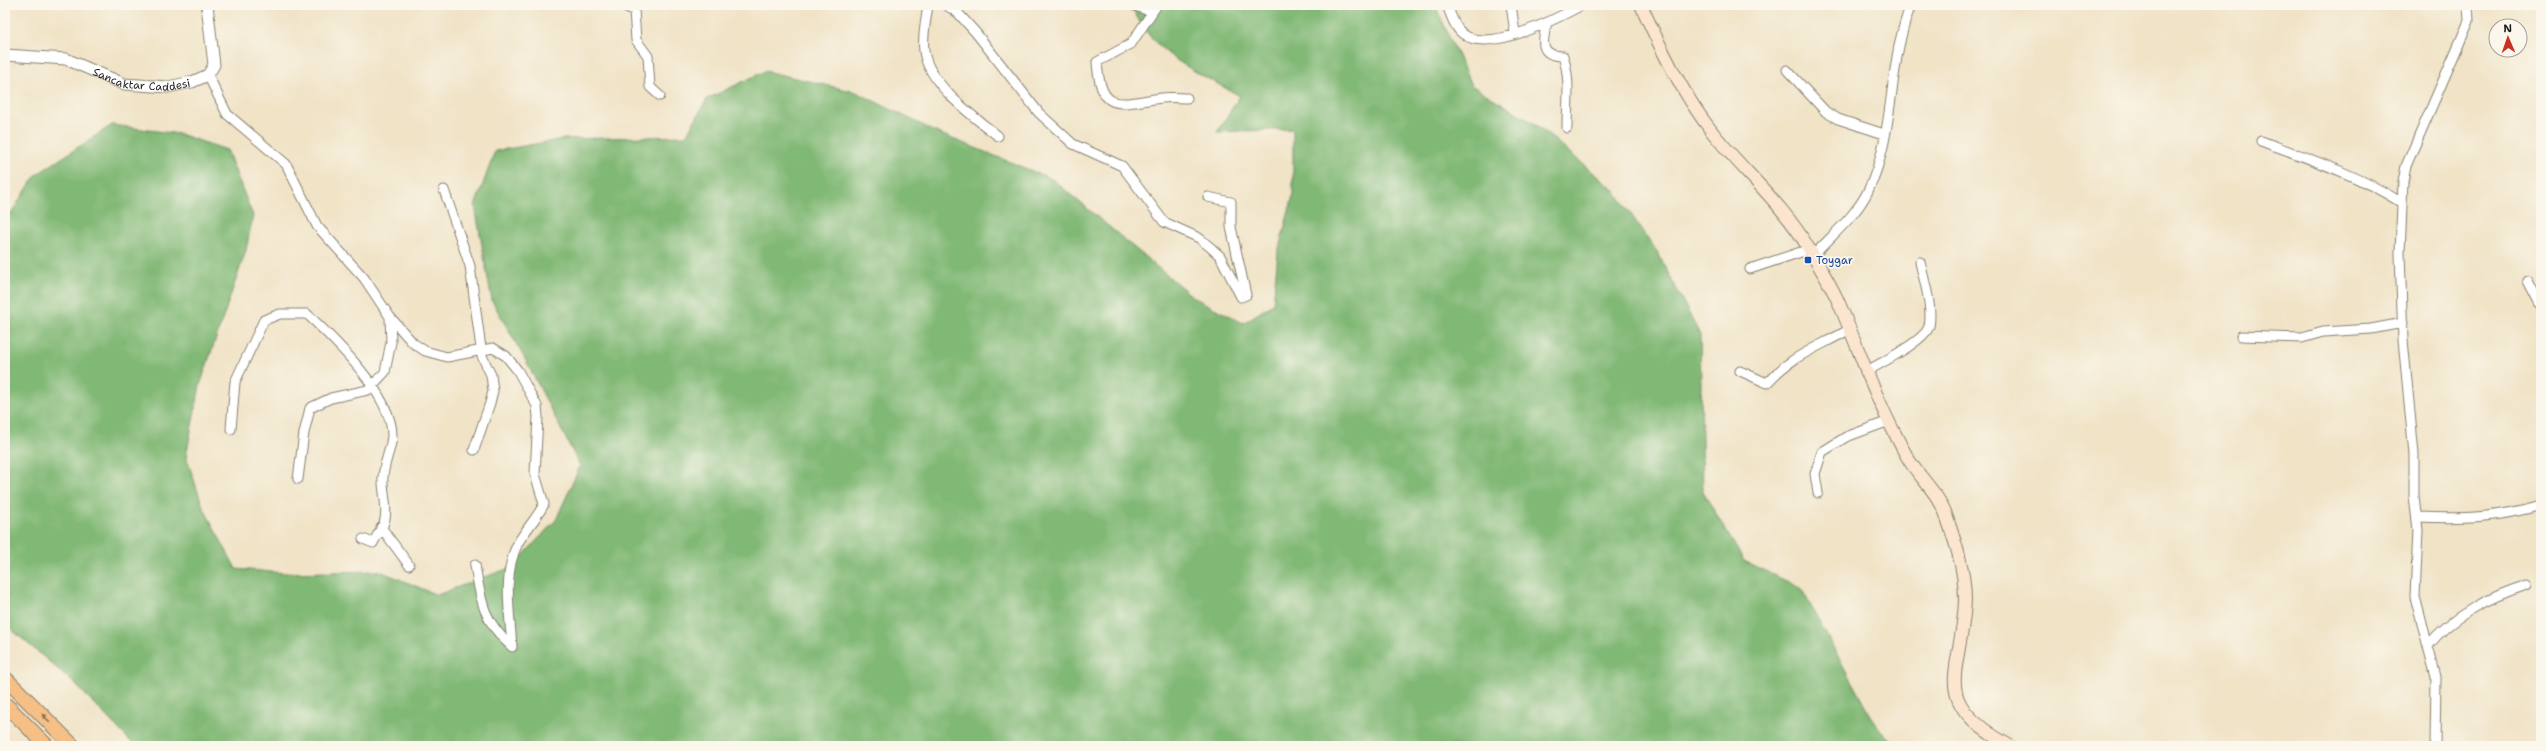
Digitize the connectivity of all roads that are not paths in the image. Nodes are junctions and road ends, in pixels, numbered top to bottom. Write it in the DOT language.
graph roads {
  1 [pos="207,5"];
  2 [pos="621,5"];
  3 [pos="928,5"];
  4 [pos="946,5"];
  5 [pos="1133,5"];
  6 [pos="1447,5"];
  7 [pos="1510,5"];
  8 [pos="1582,5"];
  9 [pos="1641,5"];
  10 [pos="1911,5"];
  11 [pos="2468,5"];
  12 [pos="1154,9"];
  13 [pos="1547,23"];
  14 [pos="1515,33"];
  15 [pos="5,55"];
  16 [pos="1787,70"];
  17 [pos="208,76"];
  18 [pos="660,96"];
  19 [pos="1187,98"];
  20 [pos="1567,128"];
  21 [pos="1884,134"];
  22 [pos="998,136"];
  23 [pos="2261,141"];
  24 [pos="444,190"];
  25 [pos="1208,197"];
  26 [pos="2402,203"];
  27 [pos="1811,253"];
  28 [pos="1920,262"];
  29 [pos="1750,269"];
  30 [pos="2528,281"];
  31 [pos="2541,306"];
  32 [pos="390,317"];
  33 [pos="2403,323"];
  34 [pos="1850,329"];
  35 [pos="2241,336"];
  36 [pos="481,350"];
  37 [pos="1740,371"];
  38 [pos="1865,372"];
  39 [pos="373,384"];
  40 [pos="1888,421"];
  41 [pos="231,428"];
  42 [pos="474,450"];
  43 [pos="298,478"];
  44 [pos="1818,493"];
  45 [pos="2541,505"];
  46 [pos="2417,517"];
  47 [pos="381,527"];
  48 [pos="363,539"];
  49 [pos="409,565"];
  50 [pos="475,565"];
  51 [pos="2527,585"];
  52 [pos="2428,646"];
  53 [pos="5,678"];
  54 [pos="5,704"];
  55 [pos="47,746"];
  56 [pos="73,746"];
  57 [pos="2010,746"];
  58 [pos="2435,746"];
  1 -- 17 [label="street, Sancaktar Caddesi"];
  2 -- 18 [label="street"];
  3 -- 22 [label="street"];
  4 -- 25 [label="street"];
  5 -- 12 [label="street"];
  6 -- 14 [label="street"];
  7 -- 14 [label="street"];
  8 -- 13 [label="street"];
  9 -- 27 [label="main road"];
  10 -- 21 [label="street"];
  11 -- 26 [label="street"];
  12 -- 19 [label="street"];
  13 -- 14 [label="street"];
  13 -- 20 [label="street"];
  15 -- 17 [label="street, Sancaktar Caddesi"];
  16 -- 21 [label="street"];
  17 -- 32 [label="street"];
  21 -- 27 [label="street"];
  23 -- 26 [label="street"];
  24 -- 36 [label="street"];
  26 -- 33 [label="street"];
  27 -- 29 [label="street"];
  27 -- 34 [label="main road"];
  28 -- 38 [label="street"];
  30 -- 31 [label="street"];
  32 -- 36 [label="street"];
  32 -- 39 [label="street"];
  33 -- 35 [label="street"];
  33 -- 46 [label="street"];
  34 -- 37 [label="street"];
  34 -- 38 [label="main road"];
  36 -- 42 [label="street"];
  36 -- 50 [label="street"];
  38 -- 40 [label="main road"];
  39 -- 41 [label="street"];
  39 -- 43 [label="street"];
  39 -- 47 [label="street"];
  40 -- 44 [label="street"];
  40 -- 57 [label="main road"];
  45 -- 46 [label="street"];
  46 -- 52 [label="street"];
  47 -- 48 [label="street"];
  47 -- 49 [label="street"];
  51 -- 52 [label="street"];
  52 -- 58 [label="street"];
  56 -- 53 [label="highway, one-way"];
  54 -- 55 [label="highway"];
}
